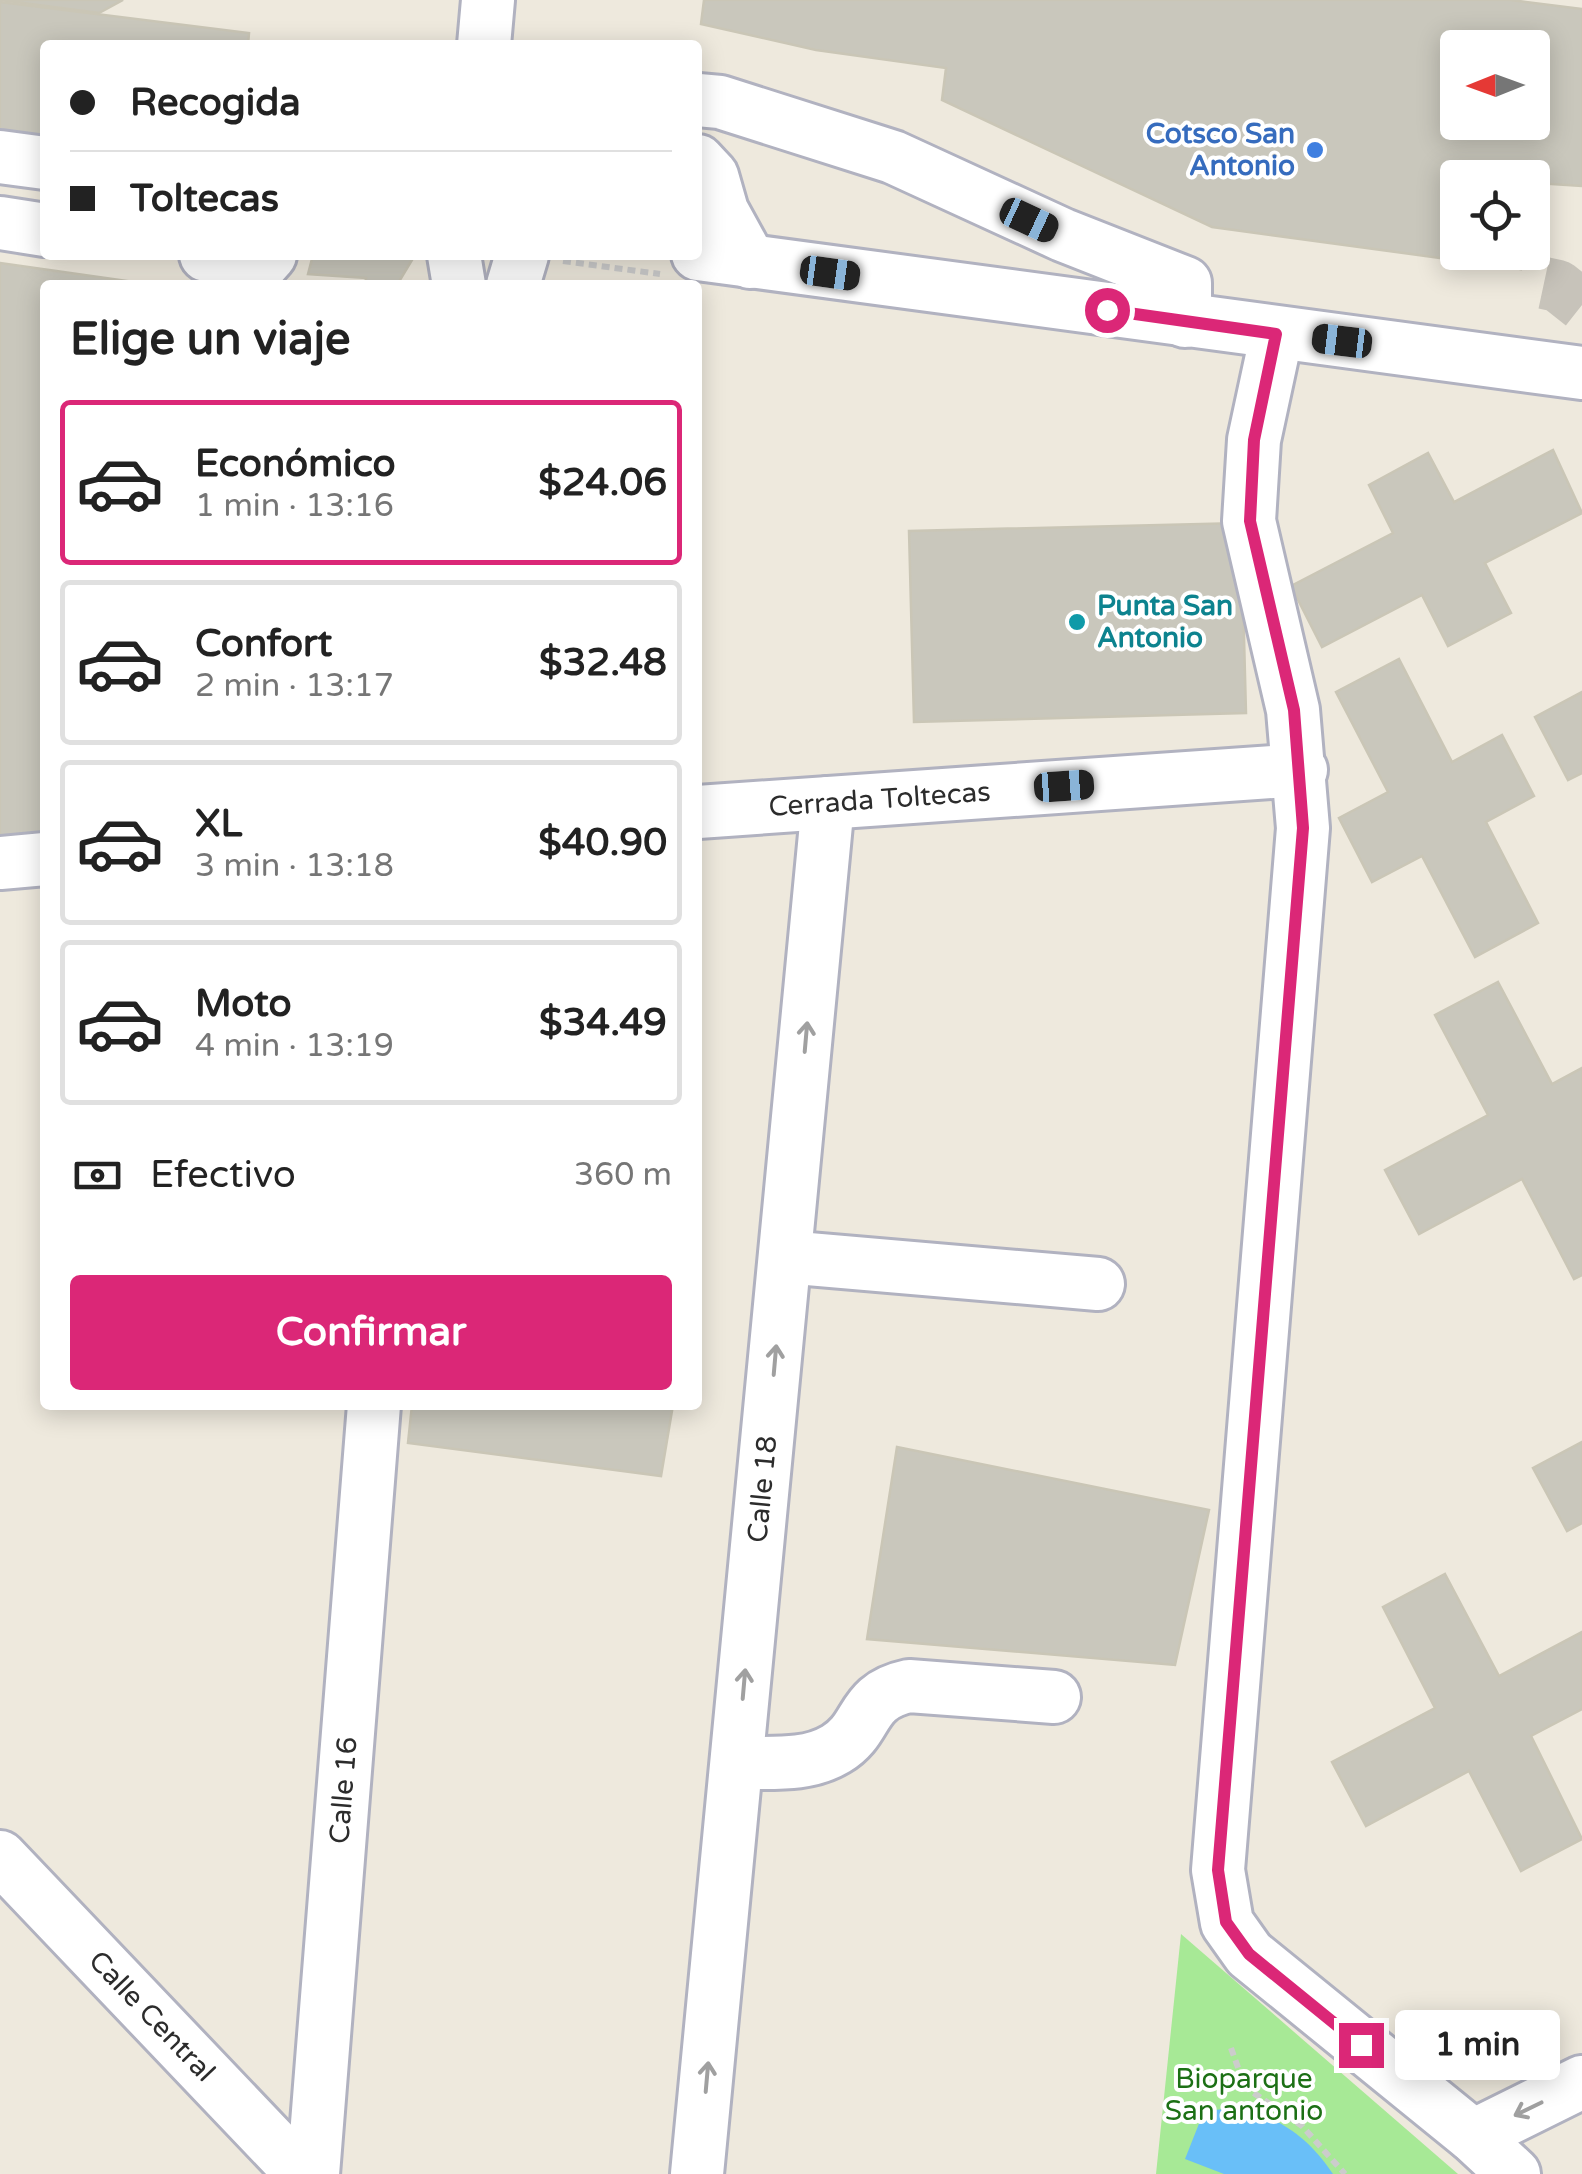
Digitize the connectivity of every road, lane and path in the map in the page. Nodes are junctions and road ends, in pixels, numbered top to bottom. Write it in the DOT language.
graph roads {
  1 [pos="488,0"];
  2 [pos="484,40"];
  3 [pos="702,100"];
  4 [pos="781,121"];
  5 [pos="0,157"];
  6 [pos="40,162"];
  7 [pos="705,207"];
  8 [pos="0,224"];
  9 [pos="40,229"];
  10 [pos="237,260"];
  11 [pos="266,260"];
  12 [pos="1185,321"];
  13 [pos="1276,334"];
  14 [pos="1582,373"];
  15 [pos="1300,770"];
  16 [pos="828,803"];
  17 [pos="702,812"];
  18 [pos="40,860"];
  19 [pos="0,863"];
  20 [pos="785,1258"];
  21 [pos="1098,1284"];
  22 [pos="374,1410"];
  23 [pos="1054,1697"];
  24 [pos="736,1763"];
  25 [pos="0,1857"];
  26 [pos="1231,2048"];
  27 [pos="1582,2082"];
  28 [pos="1473,2136"];
  29 [pos="302,2174"];
  30 [pos="314,2174"];
  31 [pos="697,2174"];
  32 [pos="1345,2174"];
  33 [pos="1514,2174"];
  1 -- 2 [label="street"];
  3 -- 4 [label="street"];
  4 -- 7 [label="street"];
  4 -- 12 [label="street"];
  5 -- 6 [label="street"];
  7 -- 12 [label="street"];
  8 -- 9 [label="street"];
  10 -- 11 [label="street"];
  12 -- 13 [label="street"];
  13 -- 14 [label="street"];
  13 -- 15 [label="street"];
  15 -- 16 [label="street, Cerrada Toltecas"];
  15 -- 28 [label="street"];
  16 -- 17 [label="street, Cerrada Toltecas"];
  20 -- 16 [label="street, Calle 18, one-way"];
  18 -- 19 [label="street"];
  20 -- 21 [label="street"];
  24 -- 20 [label="street, Calle 18, one-way"];
  22 -- 30 [label="street, Calle 16"];
  23 -- 24 [label="street"];
  31 -- 24 [label="street, Calle 18, one-way"];
  25 -- 29 [label="street, Calle Central"];
  26 -- 32 [label="path"];
  27 -- 28 [label="street, one-way"];
  28 -- 33 [label="street"];
}
